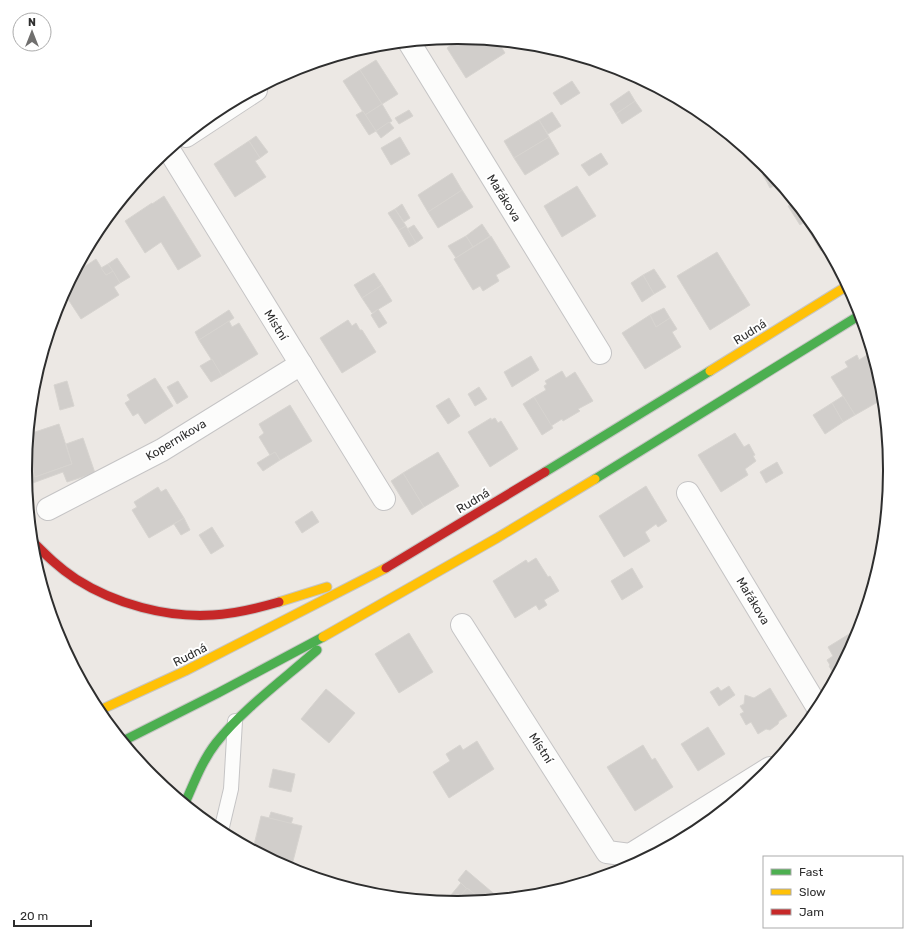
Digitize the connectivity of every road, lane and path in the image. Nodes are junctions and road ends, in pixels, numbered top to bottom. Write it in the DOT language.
graph roads {
  1 [pos="412,47"];
  2 [pos="172,155"];
  3 [pos="842,289"];
  4 [pos="855,318"];
  5 [pos="600,353"];
  6 [pos="301,364"];
  7 [pos="688,493"];
  8 [pos="384,499"];
  9 [pos="48,509"];
  10 [pos="39,548"];
  11 [pos="375,574"];
  12 [pos="346,625"];
  13 [pos="462,625"];
  14 [pos="814,701"];
  15 [pos="105,708"];
  16 [pos="235,721"];
  17 [pos="128,739"];
  18 [pos="744,784"];
  19 [pos="187,799"];
  20 [pos="223,825"];
  1 -- 5 [label="street, Mařákova"];
  2 -- 6 [label="street, Místní"];
  3 -- 11 [label="highway, Rudná"];
  4 -- 12 [label="highway"];
  6 -- 8 [label="street, Místní"];
  6 -- 9 [label="street, Koperníkova"];
  7 -- 14 [label="street, Mařákova"];
  10 -- 11 [label="highway"];
  11 -- 15 [label="highway, Rudná"];
  12 -- 16 [label="highway"];
  12 -- 17 [label="highway"];
  13 -- 18 [label="street, Místní"];
  16 -- 19 [label="highway"];
  16 -- 20 [label="lane"];
}
